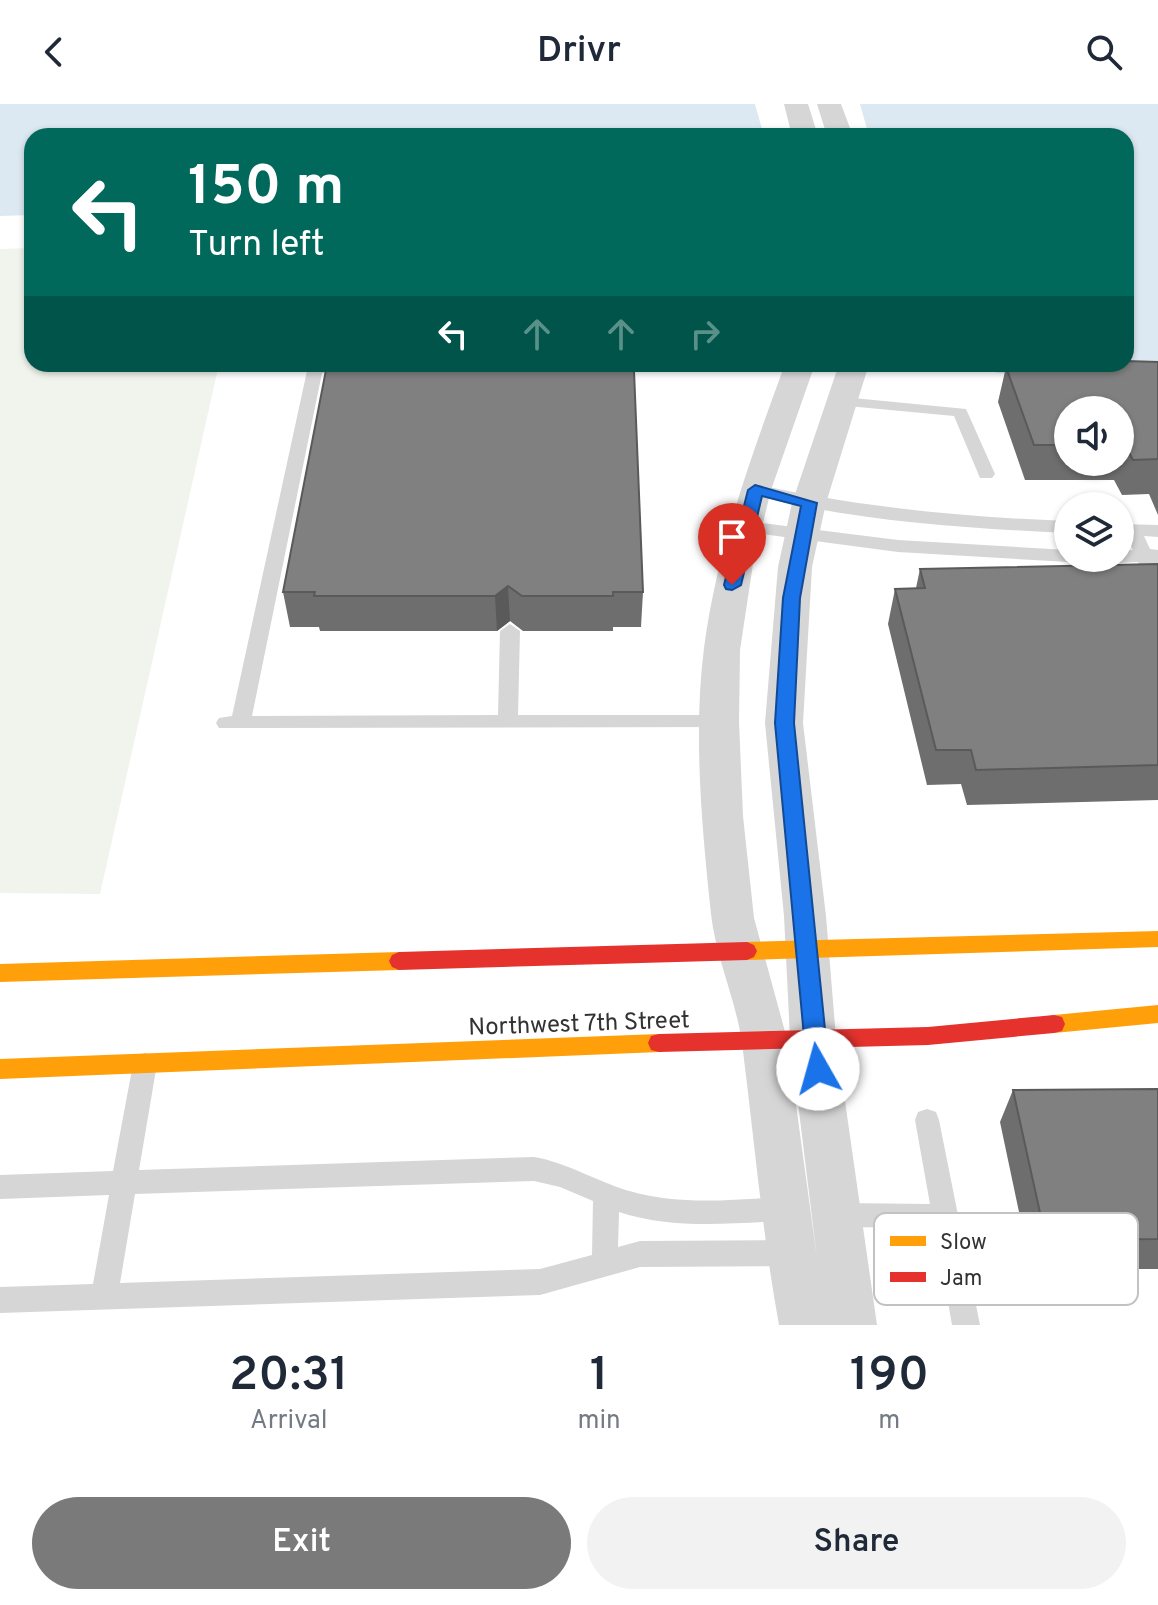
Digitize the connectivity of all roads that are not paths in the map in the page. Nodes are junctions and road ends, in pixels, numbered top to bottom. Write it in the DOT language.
graph roads {
  1 [pos="796,104"];
  2 [pos="829,104"];
  3 [pos="803,128"];
  4 [pos="837,128"];
  5 [pos="307,372"];
  6 [pos="797,372"];
  7 [pos="852,372"];
  8 [pos="843,402"];
  9 [pos="986,474"];
  10 [pos="755,490"];
  11 [pos="805,520"];
  12 [pos="1054,526"];
  13 [pos="745,527"];
  14 [pos="1134,530"];
  15 [pos="1158,531"];
  16 [pos="1134,538"];
  17 [pos="1054,555"];
  18 [pos="1151,556"];
  19 [pos="1158,585"];
  20 [pos="510,631"];
  21 [pos="508,722"];
  22 [pos="720,722"];
  23 [pos="1158,939"];
  24 [pos="808,948"];
  25 [pos="741,949"];
  26 [pos="0,973"];
  27 [pos="1158,1014"];
  28 [pos="813,1038"];
  29 [pos="764,1039"];
  30 [pos="145,1064"];
  31 [pos="0,1069"];
  32 [pos="927,1120"];
  33 [pos="122,1184"];
  34 [pos="0,1187"];
  35 [pos="606,1196"];
  36 [pos="944,1213"];
  37 [pos="839,1215"];
  38 [pos="874,1215"];
  39 [pos="789,1231"];
  40 [pos="605,1262"];
  41 [pos="104,1297"];
  42 [pos="0,1300"];
  43 [pos="962,1305"];
  44 [pos="805,1325"];
  45 [pos="851,1325"];
  46 [pos="966,1325"];
  1 -- 3 [label="street"];
  2 -- 4 [label="street"];
  5 -- 21 [label="lane"];
  6 -- 10 [label="street"];
  7 -- 8 [label="street"];
  8 -- 9 [label="lane"];
  8 -- 11 [label="street"];
  10 -- 11 [label="lane"];
  10 -- 13 [label="street"];
  11 -- 12 [label="lane"];
  11 -- 13 [label="lane"];
  11 -- 17 [label="lane"];
  11 -- 24 [label="street"];
  13 -- 22 [label="street"];
  14 -- 15 [label="lane"];
  16 -- 18 [label="lane"];
  18 -- 19 [label="lane"];
  20 -- 21 [label="lane"];
  21 -- 22 [label="lane"];
  22 -- 25 [label="street"];
  23 -- 24 [label="main road"];
  24 -- 25 [label="main road"];
  24 -- 28 [label="street"];
  25 -- 26 [label="main road"];
  25 -- 29 [label="street"];
  27 -- 28 [label="main road, Northwest 7th Street"];
  28 -- 29 [label="main road, Northwest 7th Street"];
  28 -- 37 [label="street"];
  29 -- 30 [label="main road, Northwest 7th Street"];
  29 -- 39 [label="street"];
  30 -- 31 [label="main road, Northwest 7th Street"];
  30 -- 33 [label="lane"];
  32 -- 36 [label="lane"];
  33 -- 34 [label="lane"];
  33 -- 35 [label="lane"];
  33 -- 41 [label="lane"];
  35 -- 39 [label="lane"];
  35 -- 40 [label="lane"];
  37 -- 38 [label="lane"];
  37 -- 45 [label="street"];
  39 -- 40 [label="lane"];
  39 -- 44 [label="street"];
  40 -- 41 [label="lane"];
  41 -- 42 [label="lane"];
  43 -- 46 [label="lane"];
}
